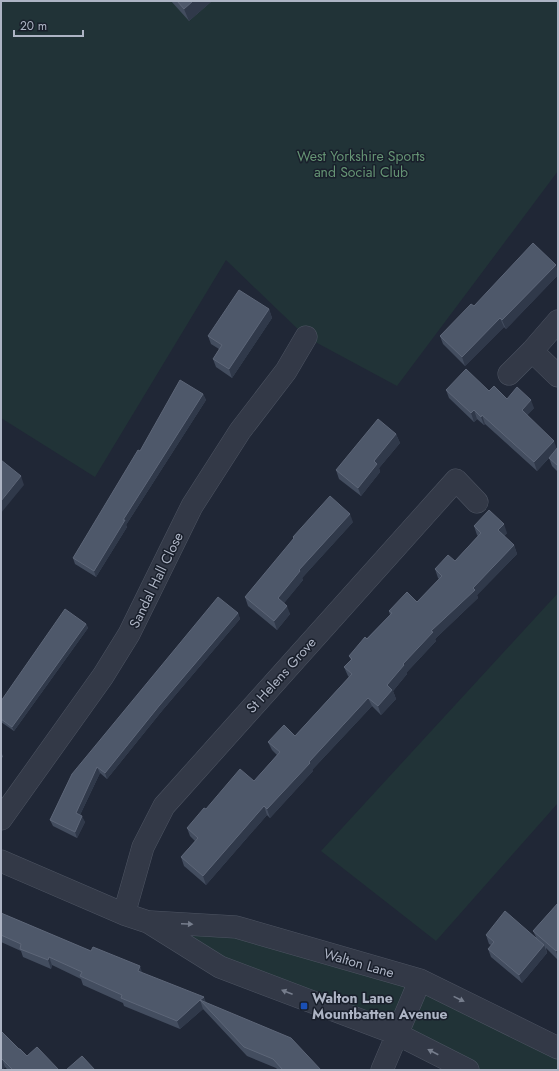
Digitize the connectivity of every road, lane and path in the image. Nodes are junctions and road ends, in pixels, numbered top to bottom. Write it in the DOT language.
graph roads {
  1 [pos="558,321"];
  2 [pos="306,337"];
  3 [pos="532,351"];
  4 [pos="509,374"];
  5 [pos="558,376"];
  6 [pos="477,502"];
  7 [pos="1,819"];
  8 [pos="1,861"];
  9 [pos="124,914"];
  10 [pos="148,922"];
  11 [pos="420,980"];
  12 [pos="396,1034"];
  13 [pos="558,1048"];
  14 [pos="382,1070"];
  15 [pos="468,1070"];
  1 -- 3 [label="street"];
  2 -- 7 [label="street, Sandal Hall Close"];
  3 -- 4 [label="street"];
  3 -- 5 [label="street"];
  6 -- 9 [label="street, St Helens Grove"];
  8 -- 9 [label="street, Walton Lane"];
  9 -- 10 [label="street, Walton Lane"];
  10 -- 11 [label="street, Walton Lane, one-way"];
  12 -- 10 [label="street, Walton Lane, one-way"];
  11 -- 12 [label="street"];
  11 -- 13 [label="street, Walton Lane, one-way"];
  12 -- 14 [label="street"];
  15 -- 12 [label="street, Walton Lane, one-way"];
}
